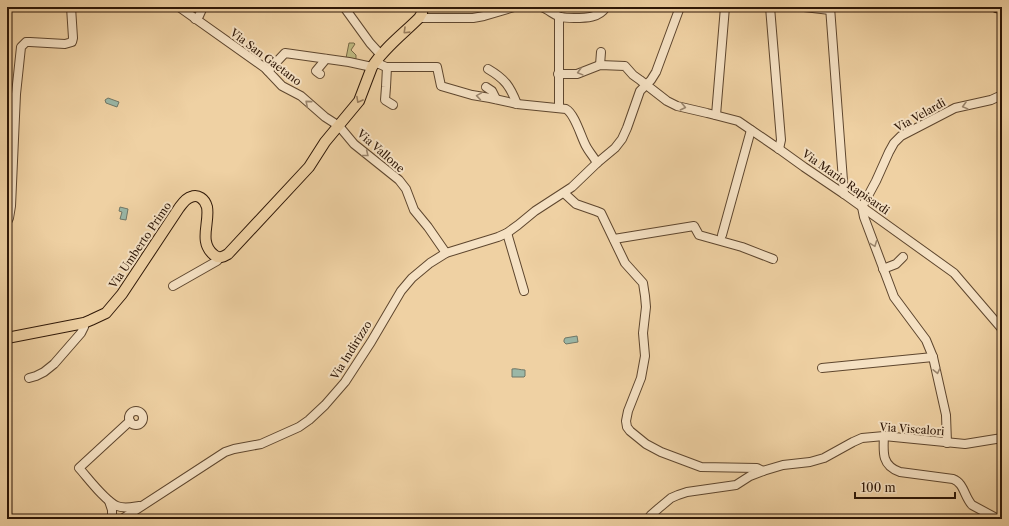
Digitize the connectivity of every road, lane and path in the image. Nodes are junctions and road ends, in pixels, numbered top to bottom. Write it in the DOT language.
graph roads {
  1 [pos="71,7"];
  2 [pos="179,7"];
  3 [pos="203,7"];
  4 [pos="344,7"];
  5 [pos="423,7"];
  6 [pos="514,7"];
  7 [pos="541,7"];
  8 [pos="606,7"];
  9 [pos="680,7"];
  10 [pos="725,7"];
  11 [pos="770,7"];
  12 [pos="804,7"];
  13 [pos="996,7"];
  14 [pos="830,8"];
  15 [pos="1002,8"];
  16 [pos="556,12"];
  17 [pos="419,18"];
  18 [pos="194,19"];
  19 [pos="601,52"];
  20 [pos="326,59"];
  21 [pos="376,61"];
  22 [pos="600,66"];
  23 [pos="387,68"];
  24 [pos="488,69"];
  25 [pos="268,71"];
  26 [pos="320,74"];
  27 [pos="558,74"];
  28 [pos="645,83"];
  29 [pos="486,87"];
  30 [pos="1002,95"];
  31 [pos="496,99"];
  32 [pos="517,104"];
  33 [pos="393,106"];
  34 [pos="559,108"];
  35 [pos="716,115"];
  36 [pos="339,126"];
  37 [pos="751,130"];
  38 [pos="779,149"];
  39 [pos="598,162"];
  40 [pos="564,192"];
  41 [pos="844,194"];
  42 [pos="862,207"];
  43 [pos="7,222"];
  44 [pos="508,233"];
  45 [pos="722,235"];
  46 [pos="614,239"];
  47 [pos="446,253"];
  48 [pos="220,257"];
  49 [pos="903,257"];
  50 [pos="773,259"];
  51 [pos="884,269"];
  52 [pos="173,286"];
  53 [pos="524,291"];
  54 [pos="84,322"];
  55 [pos="1002,329"];
  56 [pos="7,338"];
  57 [pos="933,357"];
  58 [pos="822,368"];
  59 [pos="29,378"];
  60 [pos="130,421"];
  61 [pos="884,436"];
  62 [pos="1002,438"];
  63 [pos="948,443"];
  64 [pos="763,470"];
  65 [pos="109,501"];
  66 [pos="141,506"];
  67 [pos="112,519"];
  68 [pos="122,519"];
  69 [pos="648,519"];
  70 [pos="998,519"];
  1 -- 43 [label="street"];
  2 -- 18 [label="street, Via San Gaetano"];
  3 -- 18 [label="street"];
  4 -- 21 [label="street"];
  5 -- 17 [label="main road"];
  6 -- 17 [label="street"];
  7 -- 16 [label="street"];
  8 -- 16 [label="street"];
  9 -- 28 [label="street, Via Indirizzo"];
  10 -- 35 [label="street"];
  11 -- 38 [label="street"];
  12 -- 14 [label="street"];
  13 -- 15 [label="main road"];
  14 -- 41 [label="street"];
  16 -- 27 [label="street"];
  17 -- 21 [label="main road, one-way"];
  18 -- 25 [label="street, Via San Gaetano"];
  19 -- 22 [label="street"];
  20 -- 21 [label="street"];
  20 -- 25 [label="street"];
  20 -- 26 [label="street"];
  21 -- 23 [label="street"];
  21 -- 36 [label="main road, one-way"];
  22 -- 27 [label="street, Via Mario Rapisardi, one-way"];
  22 -- 28 [label="street, Via Mario Rapisardi"];
  31 -- 23 [label="street, one-way"];
  23 -- 33 [label="street"];
  24 -- 32 [label="street"];
  36 -- 25 [label="street, Via San Gaetano, one-way"];
  27 -- 34 [label="street"];
  28 -- 35 [label="street, Via Mario Rapisardi, one-way"];
  28 -- 39 [label="street, Via Indirizzo"];
  29 -- 31 [label="street"];
  30 -- 42 [label="street, Via Velardi, one-way"];
  31 -- 32 [label="street"];
  32 -- 34 [label="street"];
  34 -- 39 [label="street"];
  35 -- 37 [label="street, Via Mario Rapisardi"];
  36 -- 47 [label="street, Via Vallone, one-way"];
  36 -- 48 [label="main road"];
  37 -- 38 [label="street, Via Mario Rapisardi"];
  37 -- 45 [label="street"];
  38 -- 41 [label="street, Via Mario Rapisardi"];
  39 -- 40 [label="street, Via Indirizzo"];
  40 -- 44 [label="street, Via Indirizzo"];
  40 -- 46 [label="street"];
  41 -- 42 [label="street, Via Mario Rapisardi"];
  42 -- 51 [label="street, one-way"];
  42 -- 55 [label="street, Via Mario Rapisardi"];
  44 -- 47 [label="street, Via Indirizzo"];
  44 -- 53 [label="street"];
  46 -- 50 [label="street"];
  46 -- 64 [label="street"];
  47 -- 66 [label="street, Via Indirizzo"];
  48 -- 52 [label="street"];
  48 -- 54 [label="main road, Via Umberto Primo"];
  49 -- 51 [label="street"];
  51 -- 57 [label="street"];
  54 -- 56 [label="main road, Via Umberto Primo"];
  54 -- 59 [label="street"];
  57 -- 58 [label="street"];
  57 -- 63 [label="street, one-way"];
  60 -- 65 [label="street"];
  61 -- 63 [label="street, Via Viscalori"];
  61 -- 64 [label="street, Via Viscalori"];
  61 -- 70 [label="street"];
  62 -- 63 [label="street, Via Viscalori"];
  64 -- 69 [label="street, Via Viscalori"];
  65 -- 66 [label="street"];
  65 -- 67 [label="street"];
  66 -- 68 [label="street, Via Indirizzo"];
}
